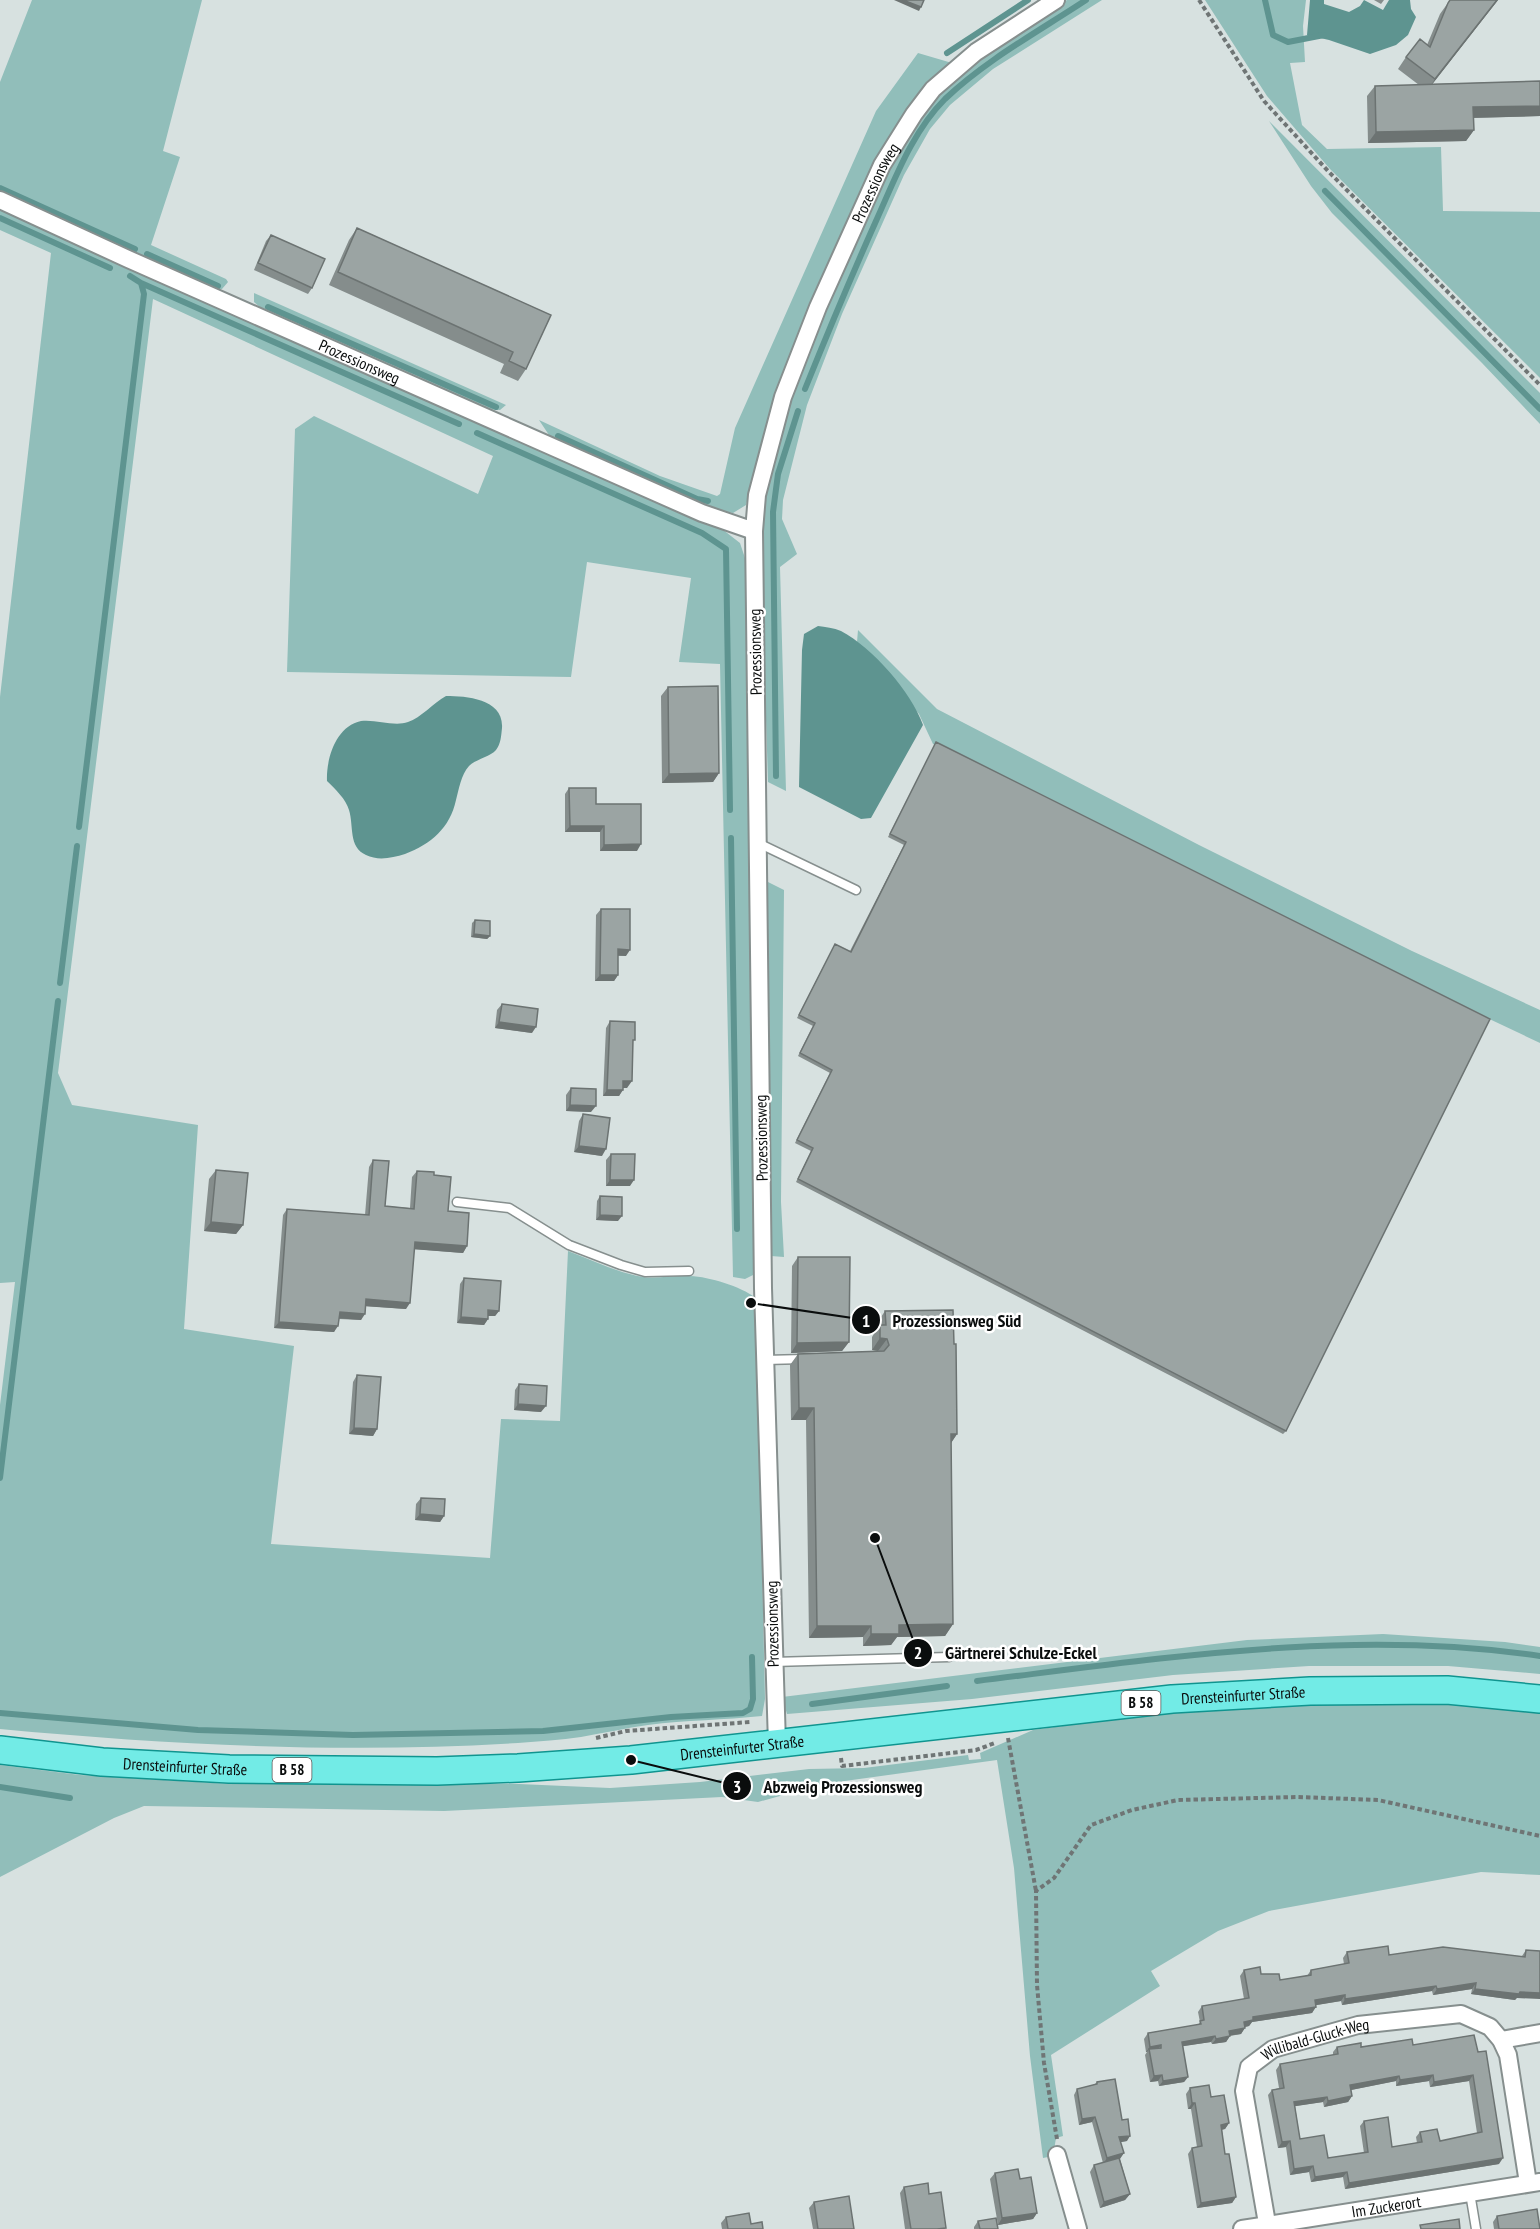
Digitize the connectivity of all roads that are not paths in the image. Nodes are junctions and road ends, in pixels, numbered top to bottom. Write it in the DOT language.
graph roads {
  1 [pos="1056,0"];
  2 [pos="0,200"];
  3 [pos="754,531"];
  4 [pos="757,843"];
  5 [pos="856,890"];
  6 [pos="457,1202"];
  7 [pos="689,1271"];
  8 [pos="811,1359"];
  9 [pos="765,1360"];
  10 [pos="949,1657"];
  11 [pos="773,1662"];
  12 [pos="1540,1700"];
  13 [pos="777,1744"];
  14 [pos="0,1750"];
  15 [pos="1540,2032"];
  16 [pos="1501,2040"];
  17 [pos="1057,2155"];
  18 [pos="1534,2183"];
  19 [pos="1470,2193"];
  20 [pos="1267,2227"];
  21 [pos="1078,2229"];
  22 [pos="1242,2229"];
  23 [pos="1476,2229"];
  1 -- 3 [label="street, Prozessionsweg"];
  2 -- 3 [label="street, Prozessionsweg"];
  3 -- 4 [label="street, Prozessionsweg"];
  4 -- 5 [label="lane"];
  4 -- 9 [label="street, Prozessionsweg"];
  6 -- 7 [label="lane"];
  8 -- 9 [label="lane"];
  9 -- 11 [label="street, Prozessionsweg"];
  10 -- 11 [label="lane"];
  11 -- 13 [label="street, Prozessionsweg"];
  12 -- 13 [label="main road, Drensteinfurter Straße / B 58"];
  13 -- 14 [label="main road, Drensteinfurter Straße / B 58"];
  15 -- 16 [label="street"];
  16 -- 18 [label="street"];
  16 -- 20 [label="street, Willibald-Gluck-Weg"];
  17 -- 21 [label="street"];
  18 -- 19 [label="street, Im Zuckerort"];
  19 -- 20 [label="street, Im Zuckerort"];
  19 -- 23 [label="lane"];
  20 -- 22 [label="street, Im Zuckerort"];
}
